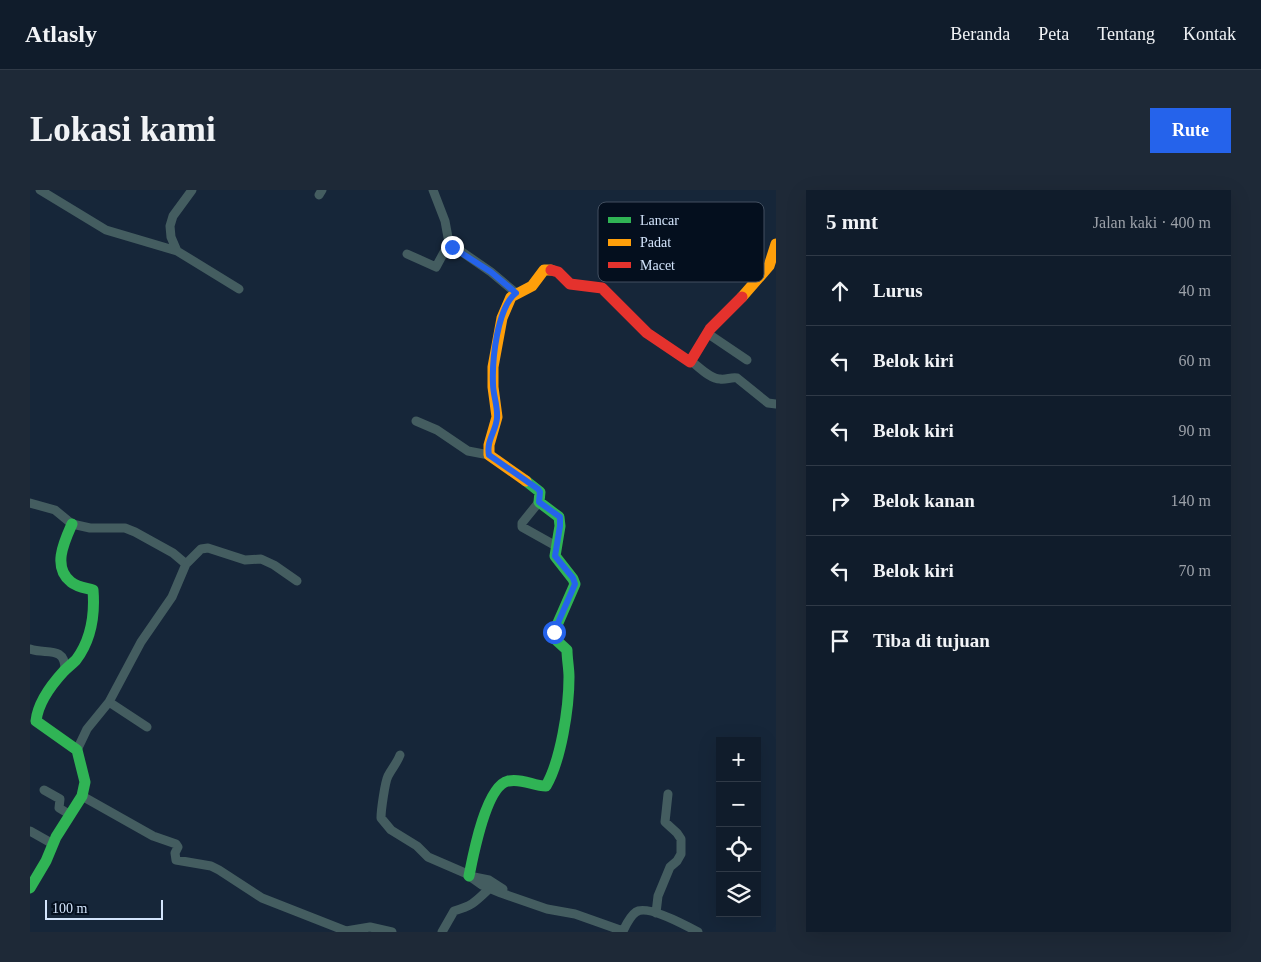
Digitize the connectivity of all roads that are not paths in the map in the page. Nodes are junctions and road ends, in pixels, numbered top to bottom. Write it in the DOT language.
graph roads {
  1 [pos="40,190"];
  2 [pos="433,190"];
  3 [pos="189,191"];
  4 [pos="449,243"];
  5 [pos="776,244"];
  6 [pos="177,251"];
  7 [pos="407,254"];
  8 [pos="764,271"];
  9 [pos="754,282"];
  10 [pos="239,288"];
  11 [pos="516,293"];
  12 [pos="707,333"];
  13 [pos="747,360"];
  14 [pos="691,361"];
  15 [pos="776,404"];
  16 [pos="416,420"];
  17 [pos="489,455"];
  18 [pos="30,502"];
  19 [pos="539,502"];
  20 [pos="72,524"];
  21 [pos="556,546"];
  22 [pos="186,564"];
  23 [pos="297,581"];
  24 [pos="30,649"];
  25 [pos="65,670"];
  26 [pos="109,702"];
  27 [pos="147,727"];
  28 [pos="78,750"];
  29 [pos="400,755"];
  30 [pos="44,790"];
  31 [pos="668,794"];
  32 [pos="82,796"];
  33 [pos="70,814"];
  34 [pos="30,831"];
  35 [pos="53,844"];
  36 [pos="470,876"];
  37 [pos="30,888"];
  38 [pos="490,888"];
  39 [pos="513,897"];
  40 [pos="656,913"];
  41 [pos="392,932"];
  42 [pos="442,932"];
  43 [pos="623,932"];
  44 [pos="698,932"];
  1 -- 6 [label="street"];
  2 -- 4 [label="street"];
  3 -- 6 [label="street"];
  4 -- 7 [label="street"];
  4 -- 11 [label="street"];
  5 -- 8 [label="street"];
  6 -- 10 [label="street"];
  9 -- 12 [label="street"];
  11 -- 14 [label="street"];
  11 -- 17 [label="street"];
  12 -- 13 [label="street"];
  12 -- 14 [label="street"];
  14 -- 15 [label="street"];
  16 -- 17 [label="street"];
  17 -- 19 [label="street"];
  18 -- 20 [label="street"];
  19 -- 21 [label="street"];
  19 -- 21 [label="street"];
  20 -- 22 [label="street"];
  20 -- 25 [label="street"];
  21 -- 36 [label="street"];
  22 -- 23 [label="street"];
  22 -- 26 [label="street"];
  24 -- 25 [label="street"];
  25 -- 28 [label="street"];
  26 -- 27 [label="street"];
  26 -- 28 [label="street"];
  28 -- 32 [label="street"];
  29 -- 36 [label="street"];
  30 -- 33 [label="street"];
  31 -- 40 [label="street"];
  32 -- 33 [label="street"];
  32 -- 41 [label="street"];
  33 -- 35 [label="street"];
  34 -- 35 [label="street"];
  35 -- 37 [label="street"];
  36 -- 38 [label="street"];
  36 -- 39 [label="street"];
  38 -- 39 [label="street"];
  38 -- 42 [label="street"];
  39 -- 43 [label="street"];
  40 -- 43 [label="street"];
  40 -- 44 [label="street"];
}
